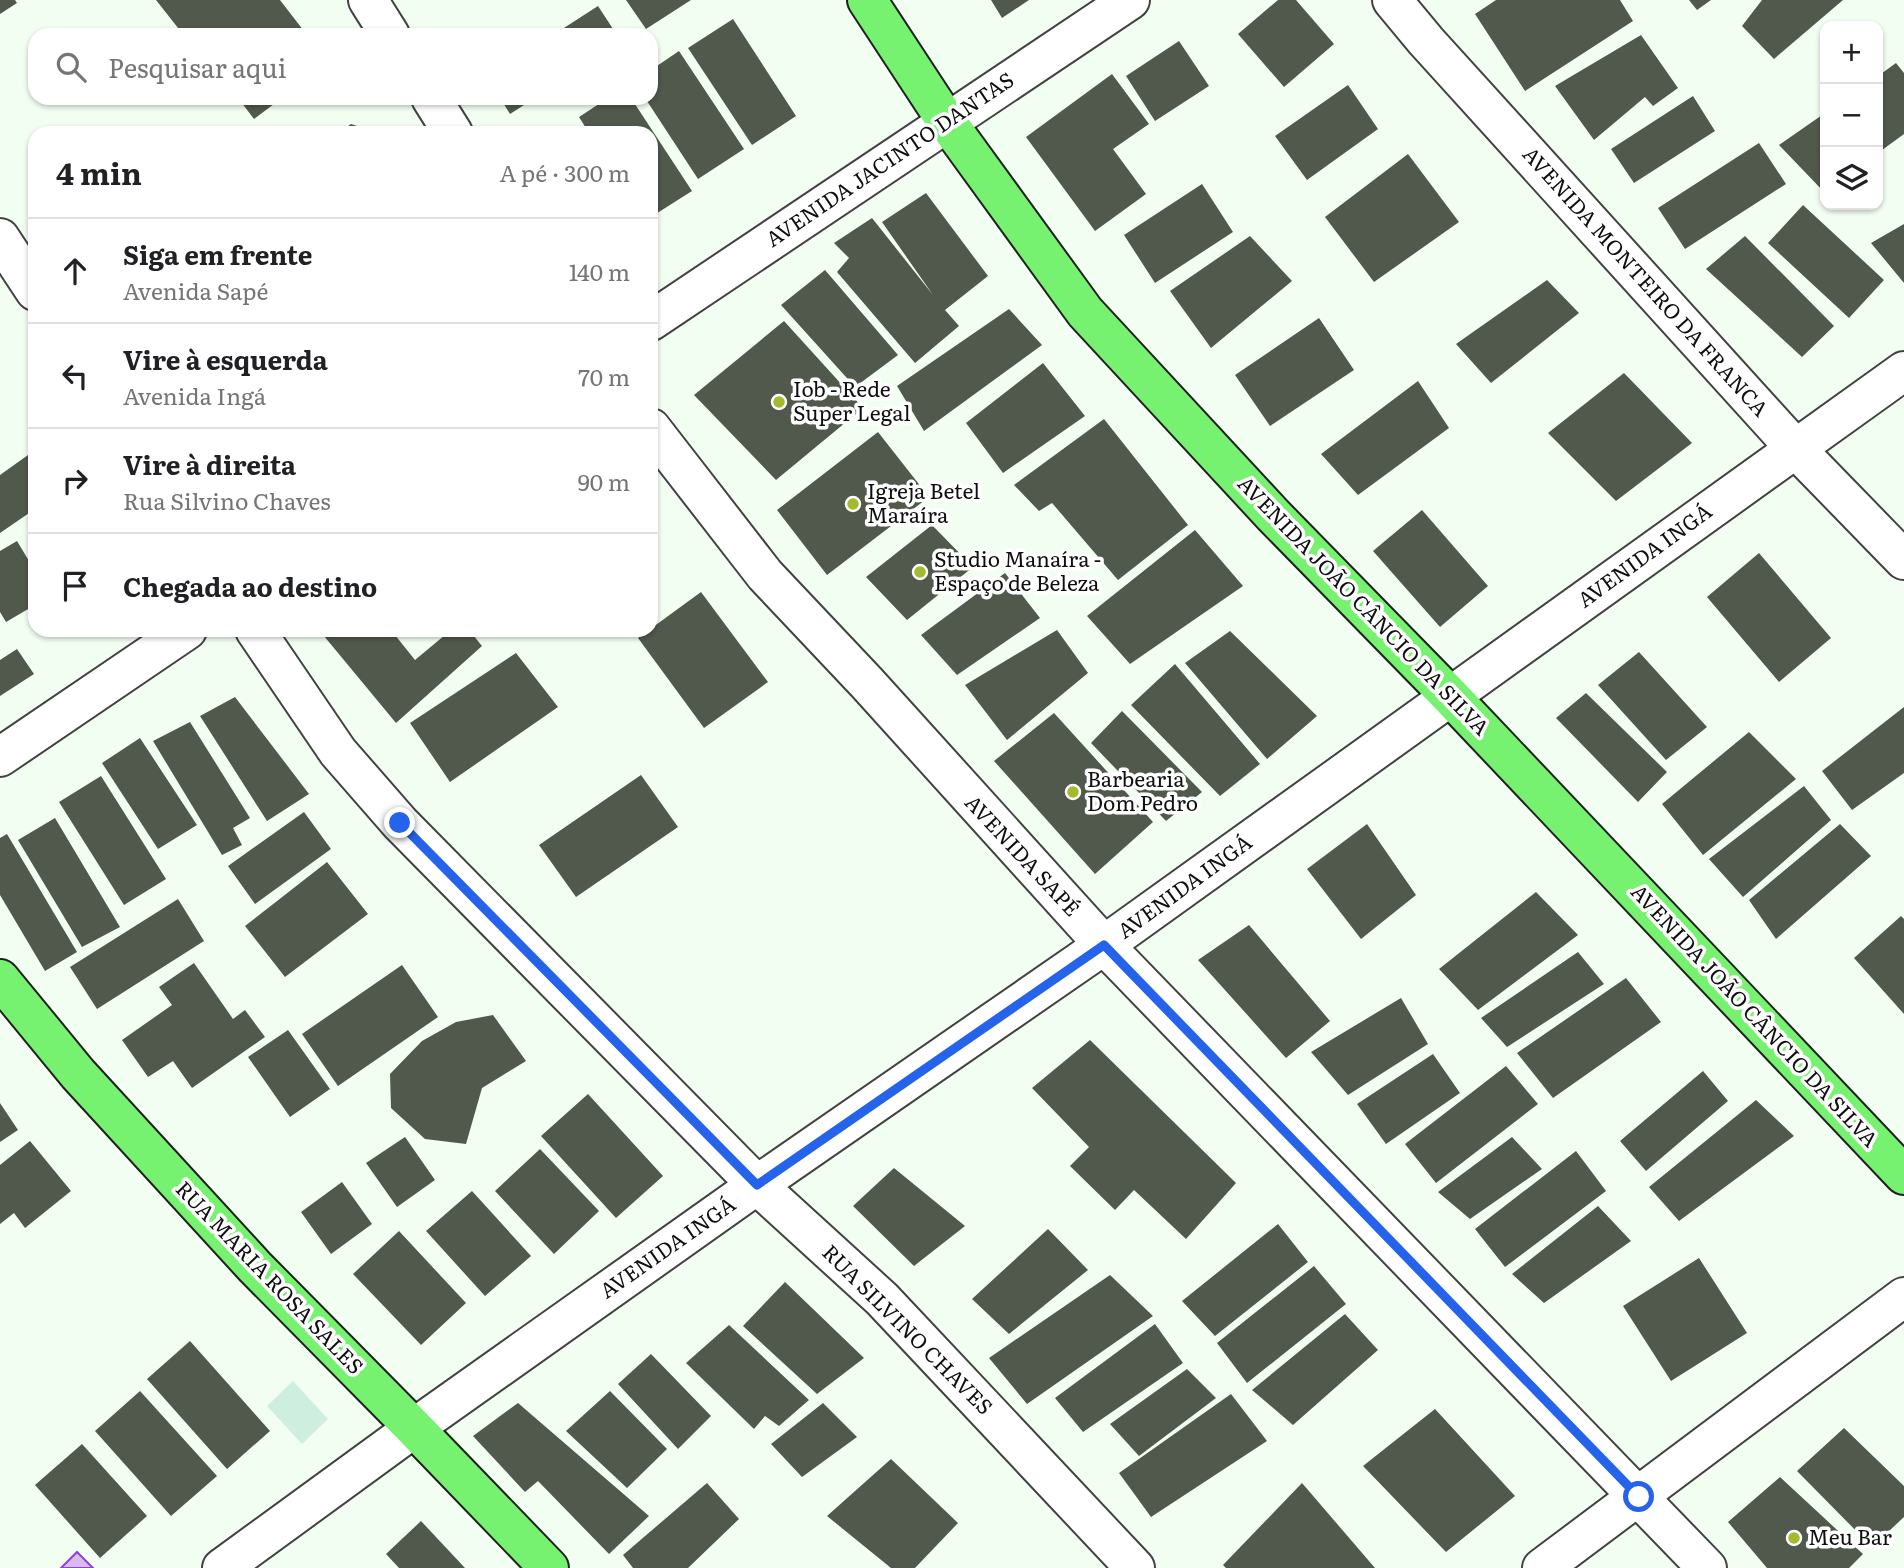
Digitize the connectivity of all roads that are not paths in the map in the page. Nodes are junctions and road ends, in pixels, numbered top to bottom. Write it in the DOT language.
graph roads {
  1 [pos="368,0"];
  2 [pos="867,0"];
  3 [pos="1130,0"];
  4 [pos="1392,0"];
  5 [pos="386,28"];
  6 [pos="435,105"];
  7 [pos="947,122"];
  8 [pos="449,126"];
  9 [pos="0,238"];
  10 [pos="28,280"];
  11 [pos="658,316"];
  12 [pos="1904,371"];
  13 [pos="658,437"];
  14 [pos="1795,448"];
  15 [pos="1904,560"];
  16 [pos="177,637"];
  17 [pos="261,637"];
  18 [pos="1450,696"];
  19 [pos="0,757"];
  20 [pos="1104,945"];
  21 [pos="0,979"];
  22 [pos="1904,1175"];
  23 [pos="757,1185"];
  24 [pos="1904,1297"];
  25 [pos="414,1428"];
  26 [pos="1639,1497"];
  27 [pos="222,1568"];
  28 [pos="549,1568"];
  29 [pos="1135,1568"];
  30 [pos="1542,1568"];
  31 [pos="1707,1568"];
  1 -- 5 [label="street"];
  2 -- 7 [label="main road, AVENIDA JOÃO CÂNCIO DA SILVA"];
  3 -- 7 [label="street, AVENIDA JACINTO DANTAS"];
  4 -- 14 [label="street, AVENIDA MONTEIRO DA FRANCA"];
  6 -- 8 [label="street"];
  7 -- 11 [label="street, AVENIDA JACINTO DANTAS"];
  7 -- 18 [label="main road, AVENIDA JOÃO CÂNCIO DA SILVA"];
  9 -- 10 [label="street"];
  12 -- 14 [label="street, AVENIDA INGÁ"];
  13 -- 20 [label="street, AVENIDA SAPÉ"];
  14 -- 15 [label="street, AVENIDA MONTEIRO DA FRANCA"];
  14 -- 18 [label="street, AVENIDA INGÁ"];
  16 -- 19 [label="street"];
  17 -- 23 [label="street, RUA SILVINO CHAVES"];
  18 -- 20 [label="street, AVENIDA INGÁ"];
  18 -- 22 [label="main road, AVENIDA JOÃO CÂNCIO DA SILVA"];
  20 -- 23 [label="street, AVENIDA INGÁ"];
  20 -- 26 [label="street, AVENIDA SAPÉ"];
  21 -- 25 [label="main road, RUA MARIA ROSA SALES"];
  23 -- 25 [label="street, AVENIDA INGÁ"];
  23 -- 29 [label="street, RUA SILVINO CHAVES"];
  24 -- 26 [label="street"];
  25 -- 27 [label="street, AVENIDA INGÁ"];
  25 -- 28 [label="main road, RUA MARIA ROSA SALES"];
  26 -- 30 [label="street"];
  26 -- 31 [label="street, AVENIDA SAPÉ"];
}
